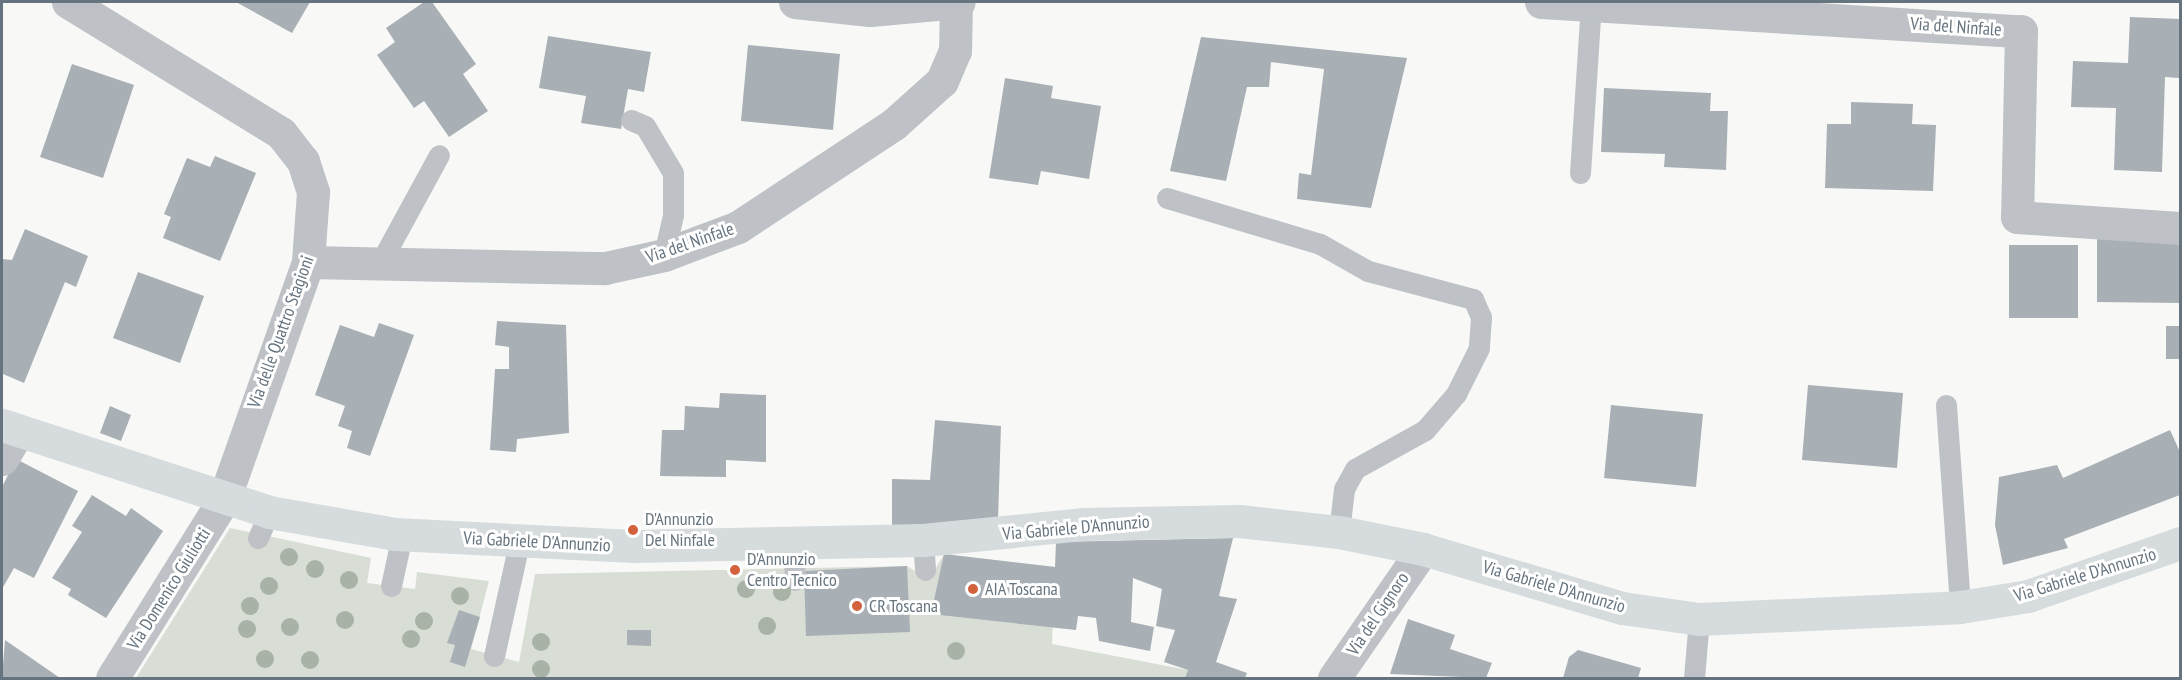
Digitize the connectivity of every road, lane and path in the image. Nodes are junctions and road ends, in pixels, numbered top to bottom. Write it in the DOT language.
graph roads {
  1 [pos="68,2"];
  2 [pos="795,2"];
  3 [pos="958,2"];
  4 [pos="1541,2"];
  5 [pos="1592,5"];
  6 [pos="1790,9"];
  7 [pos="631,120"];
  8 [pos="439,155"];
  9 [pos="1580,173"];
  10 [pos="1167,198"];
  11 [pos="2181,228"];
  12 [pos="664,255"];
  13 [pos="308,262"];
  14 [pos="379,265"];
  15 [pos="1946,405"];
  16 [pos="10,428"];
  17 [pos="2,459"];
  18 [pos="224,499"];
  19 [pos="1339,532"];
  20 [pos="402,535"];
  21 [pos="793,542"];
  22 [pos="519,543"];
  23 [pos="2181,543"];
  24 [pos="1423,549"];
  25 [pos="795,580"];
  26 [pos="391,586"];
  27 [pos="1960,607"];
  28 [pos="1699,619"];
  29 [pos="494,656"];
  30 [pos="112,678"];
  31 [pos="1334,678"];
  32 [pos="1694,678"];
  1 -- 13 [label="street, Via delle Quattro Stagioni"];
  2 -- 3 [label="street"];
  3 -- 12 [label="street, Via del Ninfale"];
  4 -- 5 [label="street, Via del Ninfale"];
  5 -- 6 [label="street, Via del Ninfale"];
  5 -- 9 [label="lane"];
  6 -- 11 [label="street, Via del Ninfale"];
  7 -- 12 [label="lane"];
  8 -- 14 [label="lane"];
  10 -- 19 [label="lane"];
  12 -- 14 [label="street, Via del Ninfale"];
  13 -- 14 [label="street, Via del Ninfale"];
  13 -- 18 [label="street, Via delle Quattro Stagioni"];
  15 -- 27 [label="lane"];
  16 -- 17 [label="street"];
  16 -- 18 [label="street, Via Gabriele D'Annunzio"];
  18 -- 20 [label="street, Via Gabriele D'Annunzio"];
  18 -- 30 [label="street, Via Domenico Giuliotti"];
  19 -- 21 [label="street, Via Gabriele D'Annunzio"];
  19 -- 24 [label="street, Via Gabriele D'Annunzio"];
  20 -- 22 [label="street, Via Gabriele D'Annunzio"];
  20 -- 26 [label="lane"];
  21 -- 22 [label="street, Via Gabriele D'Annunzio"];
  21 -- 25 [label="lane"];
  22 -- 29 [label="lane"];
  23 -- 27 [label="street, Via Gabriele D'Annunzio"];
  24 -- 28 [label="street, Via Gabriele D'Annunzio"];
  24 -- 31 [label="street, Via del Gignoro"];
  27 -- 28 [label="street, Via Gabriele D'Annunzio"];
  28 -- 32 [label="lane"];
}
